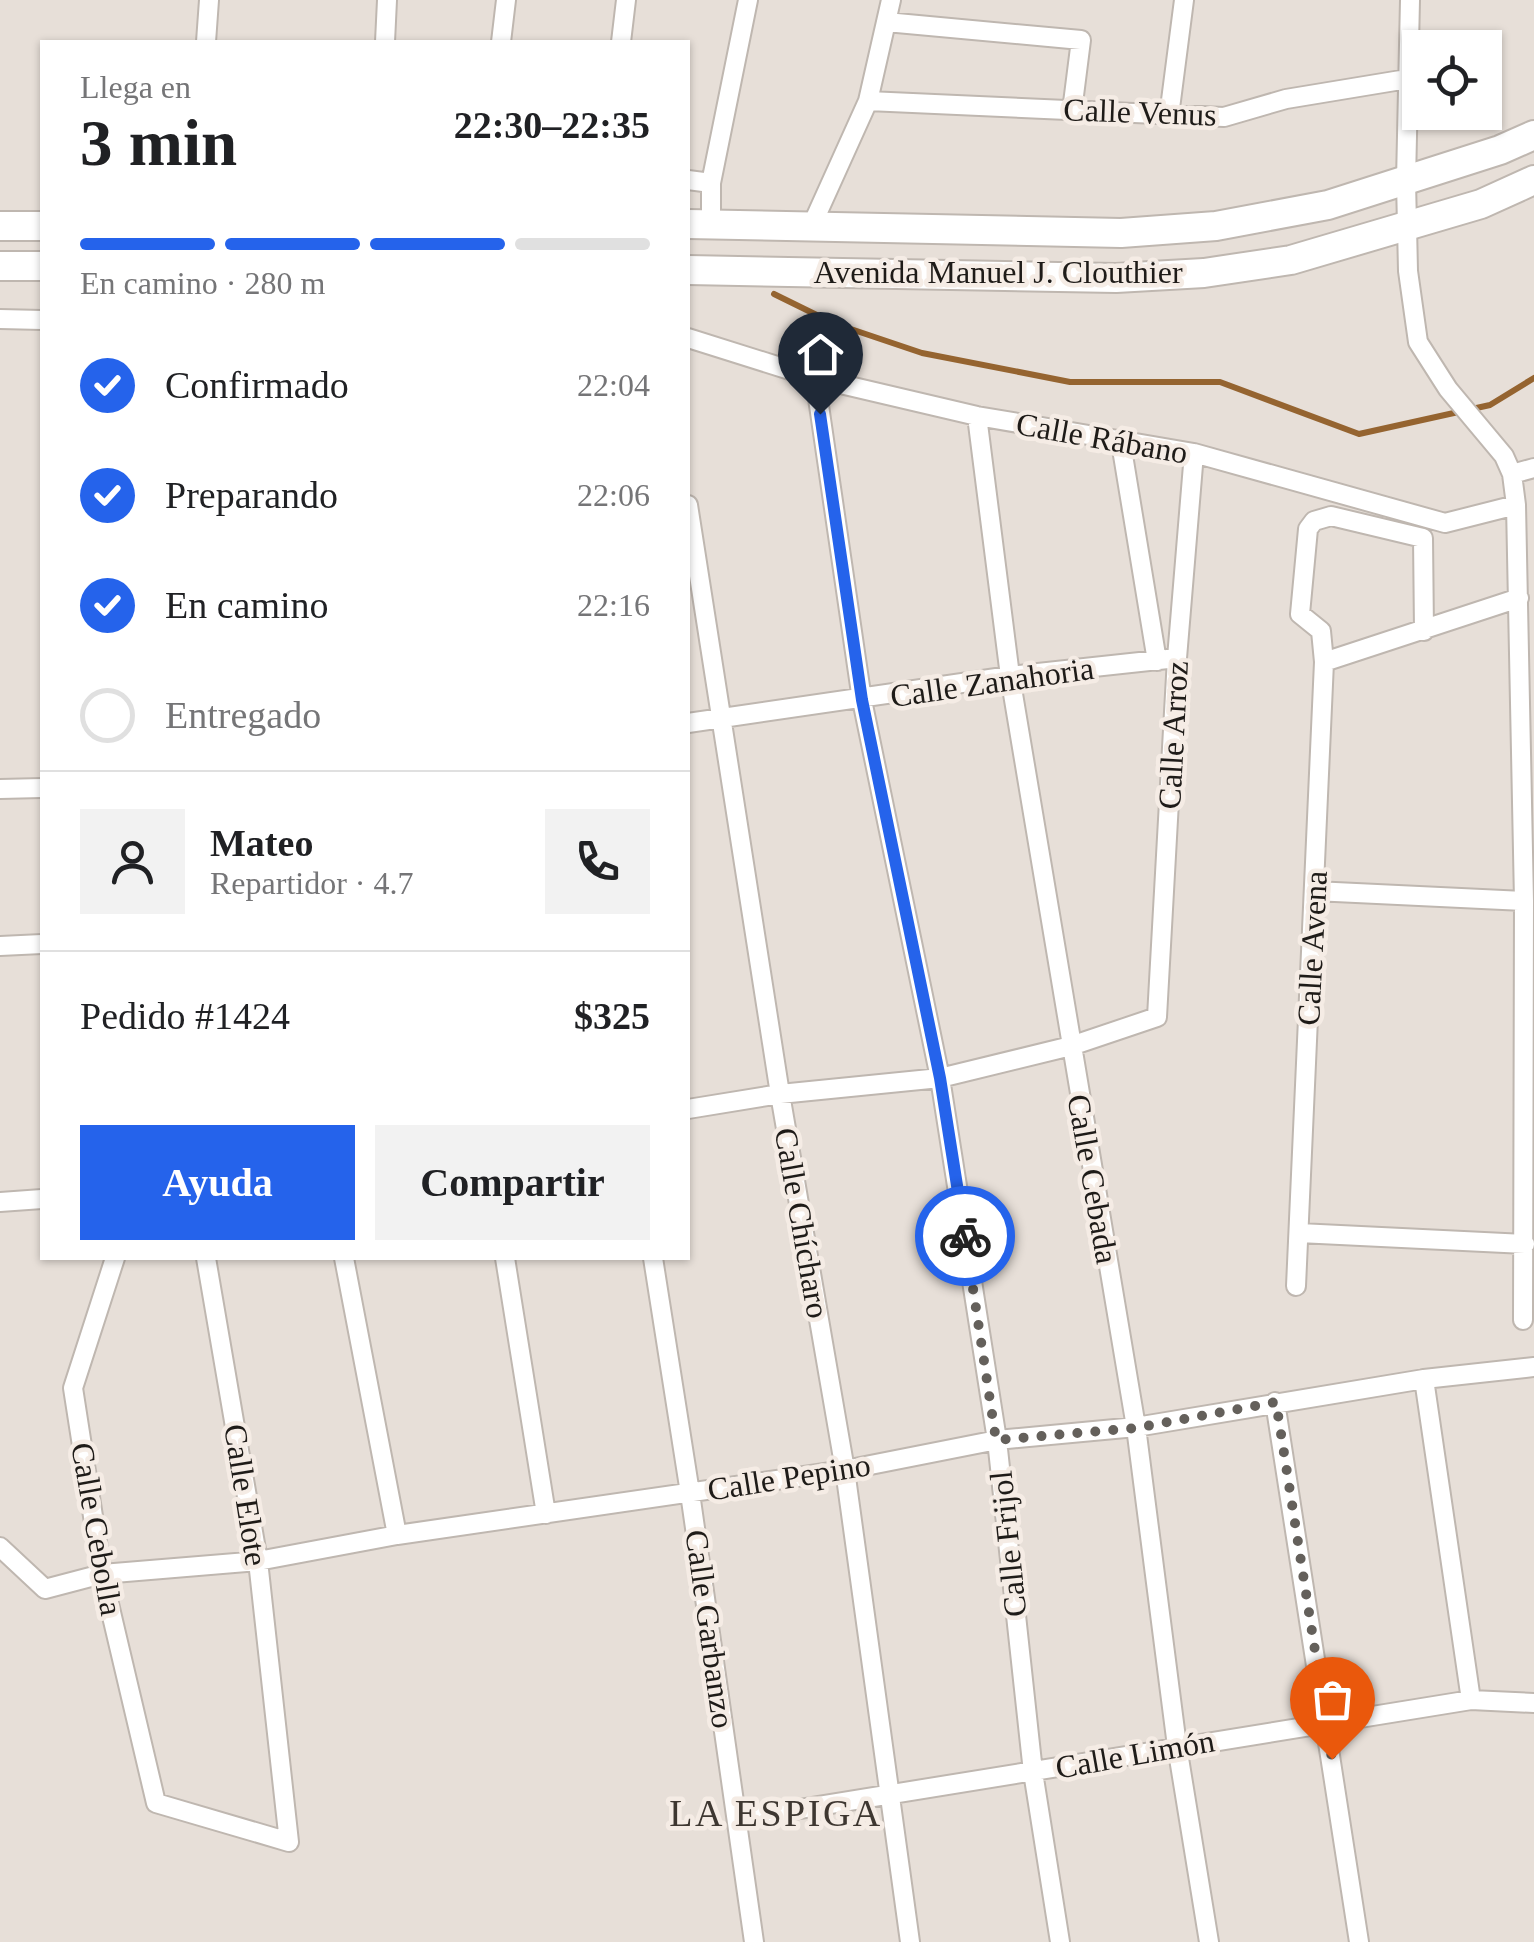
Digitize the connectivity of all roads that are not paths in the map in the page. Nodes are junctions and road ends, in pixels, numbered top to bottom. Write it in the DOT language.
graph roads {
  1 [pos="210,0"];
  2 [pos="387,0"];
  3 [pos="506,0"];
  4 [pos="626,0"];
  5 [pos="748,0"];
  6 [pos="891,0"];
  7 [pos="1184,0"];
  8 [pos="1410,0"];
  9 [pos="886,22"];
  10 [pos="1409,30"];
  11 [pos="206,40"];
  12 [pos="385,40"];
  13 [pos="501,40"];
  14 [pos="620,40"];
  15 [pos="1402,79"];
  16 [pos="868,101"];
  17 [pos="1072,111"];
  18 [pos="1169,116"];
  19 [pos="1406,130"];
  20 [pos="1534,136"];
  21 [pos="690,180"];
  22 [pos="1534,180"];
  23 [pos="1406,181"];
  24 [pos="711,182"];
  25 [pos="699,224"];
  26 [pos="1407,224"];
  27 [pos="812,225"];
  28 [pos="0,226"];
  29 [pos="40,226"];
  30 [pos="0,266"];
  31 [pos="40,266"];
  32 [pos="690,270"];
  33 [pos="0,319"];
  34 [pos="40,320"];
  35 [pos="690,339"];
  36 [pos="816,378"];
  37 [pos="977,416"];
  38 [pos="1121,442"];
  39 [pos="1194,453"];
  40 [pos="1534,468"];
  41 [pos="1512,474"];
  42 [pos="1516,505"];
  43 [pos="690,518"];
  44 [pos="1518,598"];
  45 [pos="1424,631"];
  46 [pos="1177,658"];
  47 [pos="1157,661"];
  48 [pos="1324,662"];
  49 [pos="1010,676"];
  50 [pos="862,700"];
  51 [pos="720,719"];
  52 [pos="690,723"];
  53 [pos="40,788"];
  54 [pos="0,789"];
  55 [pos="1314,891"];
  56 [pos="1524,901"];
  57 [pos="40,944"];
  58 [pos="0,946"];
  59 [pos="1071,1046"];
  60 [pos="940,1078"];
  61 [pos="780,1094"];
  62 [pos="690,1109"];
  63 [pos="40,1199"];
  64 [pos="0,1202"];
  65 [pos="1299,1233"];
  66 [pos="1524,1244"];
  67 [pos="114,1260"];
  68 [pos="206,1260"];
  69 [pos="344,1260"];
  70 [pos="505,1260"];
  71 [pos="653,1260"];
  72 [pos="1296,1286"];
  73 [pos="1524,1320"];
  74 [pos="1534,1367"];
  75 [pos="1424,1378"];
  76 [pos="1276,1402"];
  77 [pos="1136,1428"];
  78 [pos="996,1440"];
  79 [pos="845,1470"];
  80 [pos="690,1493"];
  81 [pos="546,1514"];
  82 [pos="397,1535"];
  83 [pos="0,1547"];
  84 [pos="258,1561"];
  85 [pos="102,1574"];
  86 [pos="1470,1700"];
  87 [pos="1534,1703"];
  88 [pos="1327,1722"];
  89 [pos="1177,1746"];
  90 [pos="1033,1772"];
  91 [pos="888,1792"];
  92 [pos="156,1803"];
  93 [pos="738,1819"];
  94 [pos="754,1942"];
  95 [pos="910,1942"];
  96 [pos="1060,1942"];
  97 [pos="1209,1942"];
  98 [pos="1359,1942"];
  1 -- 11 [label="street"];
  2 -- 12 [label="street"];
  3 -- 13 [label="street"];
  4 -- 14 [label="street"];
  5 -- 24 [label="street"];
  6 -- 9 [label="street"];
  7 -- 18 [label="street"];
  8 -- 10 [label="street"];
  9 -- 16 [label="street"];
  9 -- 17 [label="street"];
  15 -- 18 [label="street, Calle Venus"];
  16 -- 17 [label="street, Calle Venus"];
  16 -- 27 [label="street"];
  17 -- 18 [label="street, Calle Venus"];
  19 -- 23 [label="street"];
  20 -- 23 [label="main road, Avenida Manuel J. Clouthier"];
  21 -- 24 [label="street"];
  22 -- 26 [label="main road, Avenida Manuel J. Clouthier"];
  23 -- 26 [label="street"];
  23 -- 27 [label="main road, Avenida Manuel J. Clouthier"];
  24 -- 25 [label="street"];
  25 -- 27 [label="main road, Avenida Manuel J. Clouthier"];
  26 -- 32 [label="main road, Avenida Manuel J. Clouthier"];
  26 -- 41 [label="street"];
  28 -- 29 [label="main road"];
  30 -- 31 [label="main road"];
  33 -- 34 [label="street"];
  35 -- 36 [label="street, Calle Rábano"];
  36 -- 37 [label="street, Calle Rábano"];
  36 -- 50 [label="street, Calle Frijol"];
  37 -- 38 [label="street, Calle Rábano"];
  37 -- 49 [label="street, Calle Cebada"];
  38 -- 39 [label="street, Calle Rábano"];
  38 -- 47 [label="street, Calle Arroz"];
  39 -- 42 [label="street, Calle Rábano"];
  39 -- 46 [label="street, Calle Arroz"];
  40 -- 41 [label="street"];
  41 -- 42 [label="street"];
  42 -- 44 [label="street"];
  43 -- 51 [label="street, Calle Chícharo"];
  44 -- 45 [label="street"];
  44 -- 56 [label="street"];
  45 -- 48 [label="street"];
  45 -- 48 [label="street"];
  46 -- 47 [label="street, Calle Zanahoria"];
  46 -- 59 [label="street, Calle Arroz"];
  47 -- 49 [label="street, Calle Zanahoria"];
  48 -- 55 [label="street, Calle Avena"];
  49 -- 50 [label="street, Calle Zanahoria"];
  49 -- 59 [label="street, Calle Cebada"];
  50 -- 51 [label="street, Calle Zanahoria"];
  50 -- 60 [label="street, Calle Frijol"];
  51 -- 52 [label="street, Calle Zanahoria"];
  51 -- 61 [label="street, Calle Chícharo"];
  53 -- 54 [label="street"];
  55 -- 56 [label="street"];
  55 -- 65 [label="street, Calle Avena"];
  56 -- 66 [label="street"];
  57 -- 58 [label="street"];
  59 -- 60 [label="street"];
  59 -- 77 [label="street, Calle Cebada"];
  60 -- 61 [label="street"];
  60 -- 78 [label="street, Calle Frijol"];
  61 -- 62 [label="street"];
  61 -- 79 [label="street, Calle Chícharo"];
  63 -- 64 [label="street"];
  65 -- 66 [label="street"];
  65 -- 72 [label="street, Calle Avena"];
  66 -- 73 [label="street"];
  67 -- 85 [label="street, Calle Cebolla"];
  68 -- 84 [label="street, Calle Elote"];
  69 -- 82 [label="street"];
  70 -- 81 [label="street"];
  71 -- 80 [label="street, Calle Garbanzo"];
  74 -- 75 [label="street, Calle Pepino"];
  75 -- 76 [label="street, Calle Pepino"];
  75 -- 86 [label="street"];
  76 -- 77 [label="street, Calle Pepino"];
  76 -- 88 [label="street"];
  77 -- 78 [label="street, Calle Pepino"];
  77 -- 89 [label="street, Calle Cebada"];
  78 -- 79 [label="street, Calle Pepino"];
  78 -- 90 [label="street, Calle Frijol"];
  79 -- 80 [label="street, Calle Pepino"];
  79 -- 91 [label="street, Calle Chícharo"];
  80 -- 81 [label="street, Calle Pepino"];
  80 -- 93 [label="street, Calle Garbanzo"];
  81 -- 82 [label="street, Calle Pepino"];
  82 -- 84 [label="street, Calle Pepino"];
  83 -- 85 [label="street, Calle Pepino"];
  84 -- 85 [label="street, Calle Pepino"];
  84 -- 92 [label="street, Calle Elote"];
  85 -- 92 [label="street, Calle Cebolla"];
  86 -- 87 [label="street, Calle Limón"];
  86 -- 88 [label="street, Calle Limón"];
  88 -- 89 [label="street, Calle Limón"];
  88 -- 98 [label="street"];
  89 -- 90 [label="street, Calle Limón"];
  89 -- 97 [label="street, Calle Cebada"];
  90 -- 91 [label="street, Calle Limón"];
  90 -- 96 [label="street, Calle Frijol"];
  91 -- 93 [label="street, Calle Limón"];
  91 -- 95 [label="street, Calle Chícharo"];
  93 -- 94 [label="street, Calle Garbanzo"];
}
